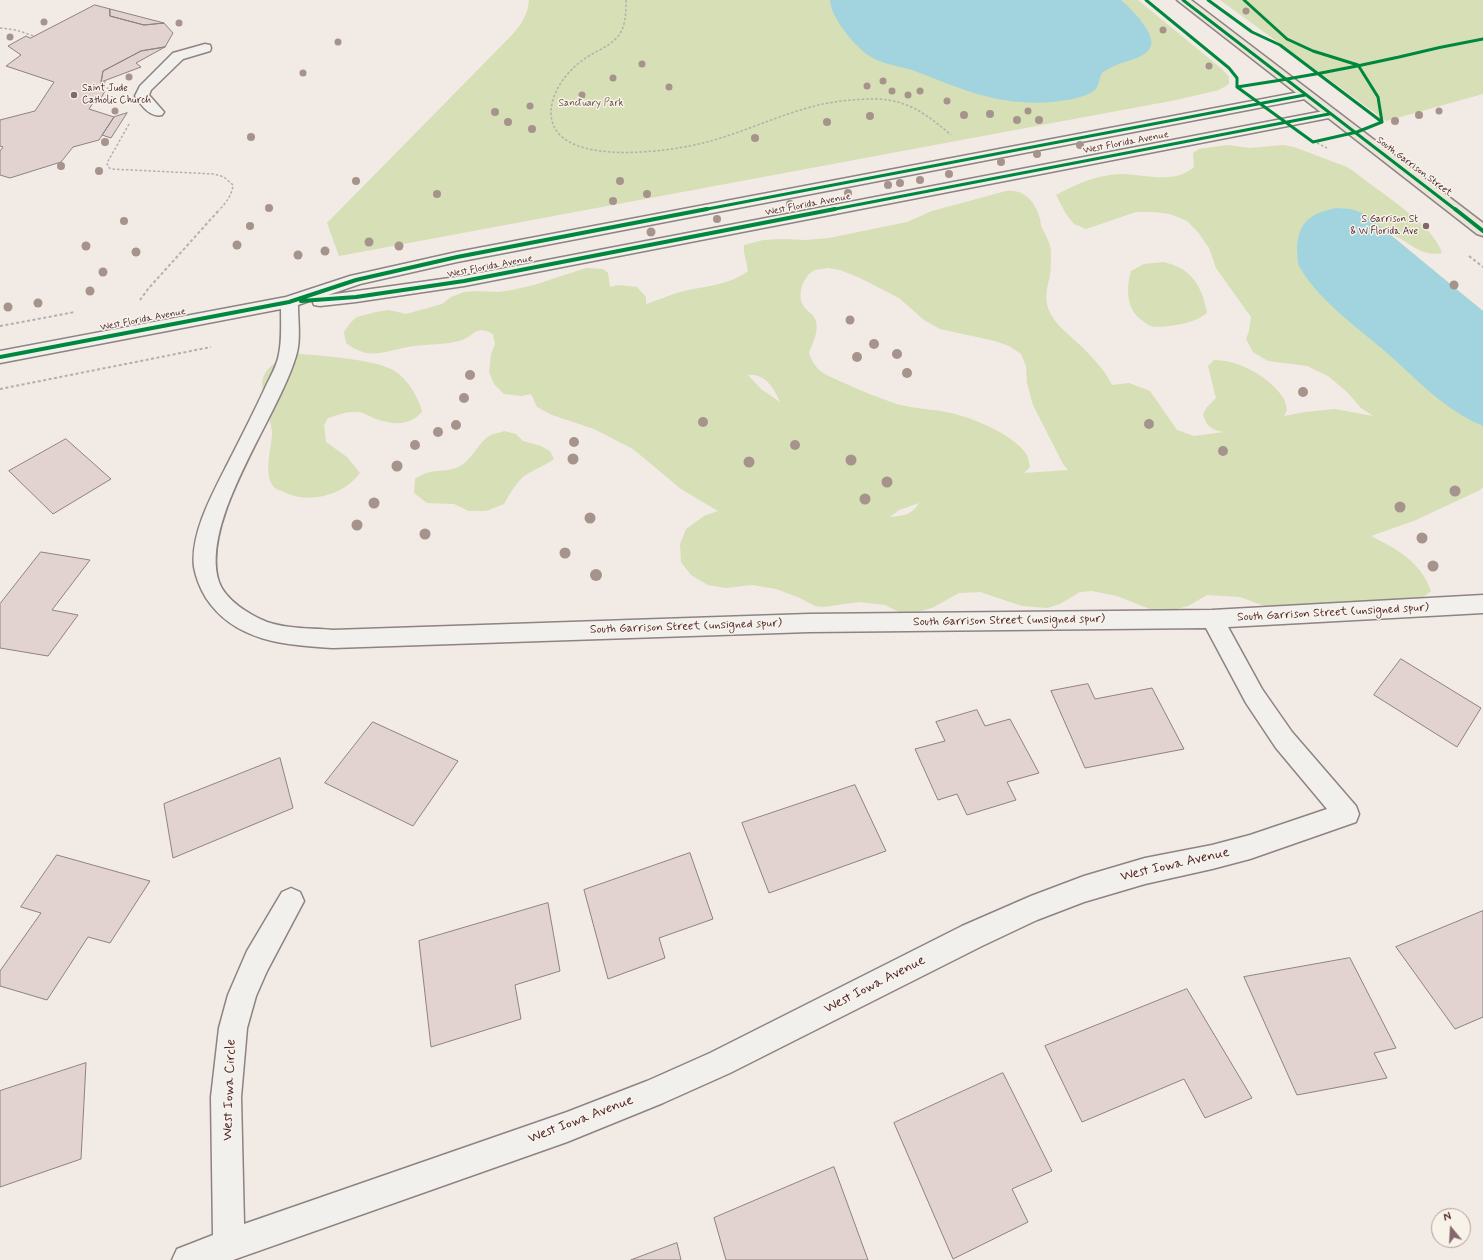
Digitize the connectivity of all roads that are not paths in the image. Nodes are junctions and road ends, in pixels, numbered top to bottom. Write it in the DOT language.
graph roads {
  1 [pos="1183,0"];
  2 [pos="205,48"];
  3 [pos="1305,95"];
  4 [pos="157,112"];
  5 [pos="1329,114"];
  6 [pos="1483,231"];
  7 [pos="289,302"];
  8 [pos="0,357"];
  9 [pos="1483,604"];
  10 [pos="1212,619"];
  11 [pos="291,900"];
  12 [pos="229,1245"];
  13 [pos="188,1260"];
  1 -- 3 [label="main road, South Garrison Street"];
  2 -- 4 [label="street"];
  3 -- 5 [label="main road, South Garrison Street"];
  3 -- 7 [label="street, West Florida Avenue"];
  5 -- 6 [label="main road, South Garrison Street"];
  5 -- 7 [label="street, West Florida Avenue"];
  7 -- 8 [label="street, West Florida Avenue"];
  7 -- 10 [label="street, South Garrison Street (unsigned spur)"];
  9 -- 10 [label="street, South Garrison Street (unsigned spur)"];
  10 -- 12 [label="street, West Iowa Avenue"];
  11 -- 12 [label="street, West Iowa Circle"];
  12 -- 13 [label="street, West Iowa Avenue"];
}
